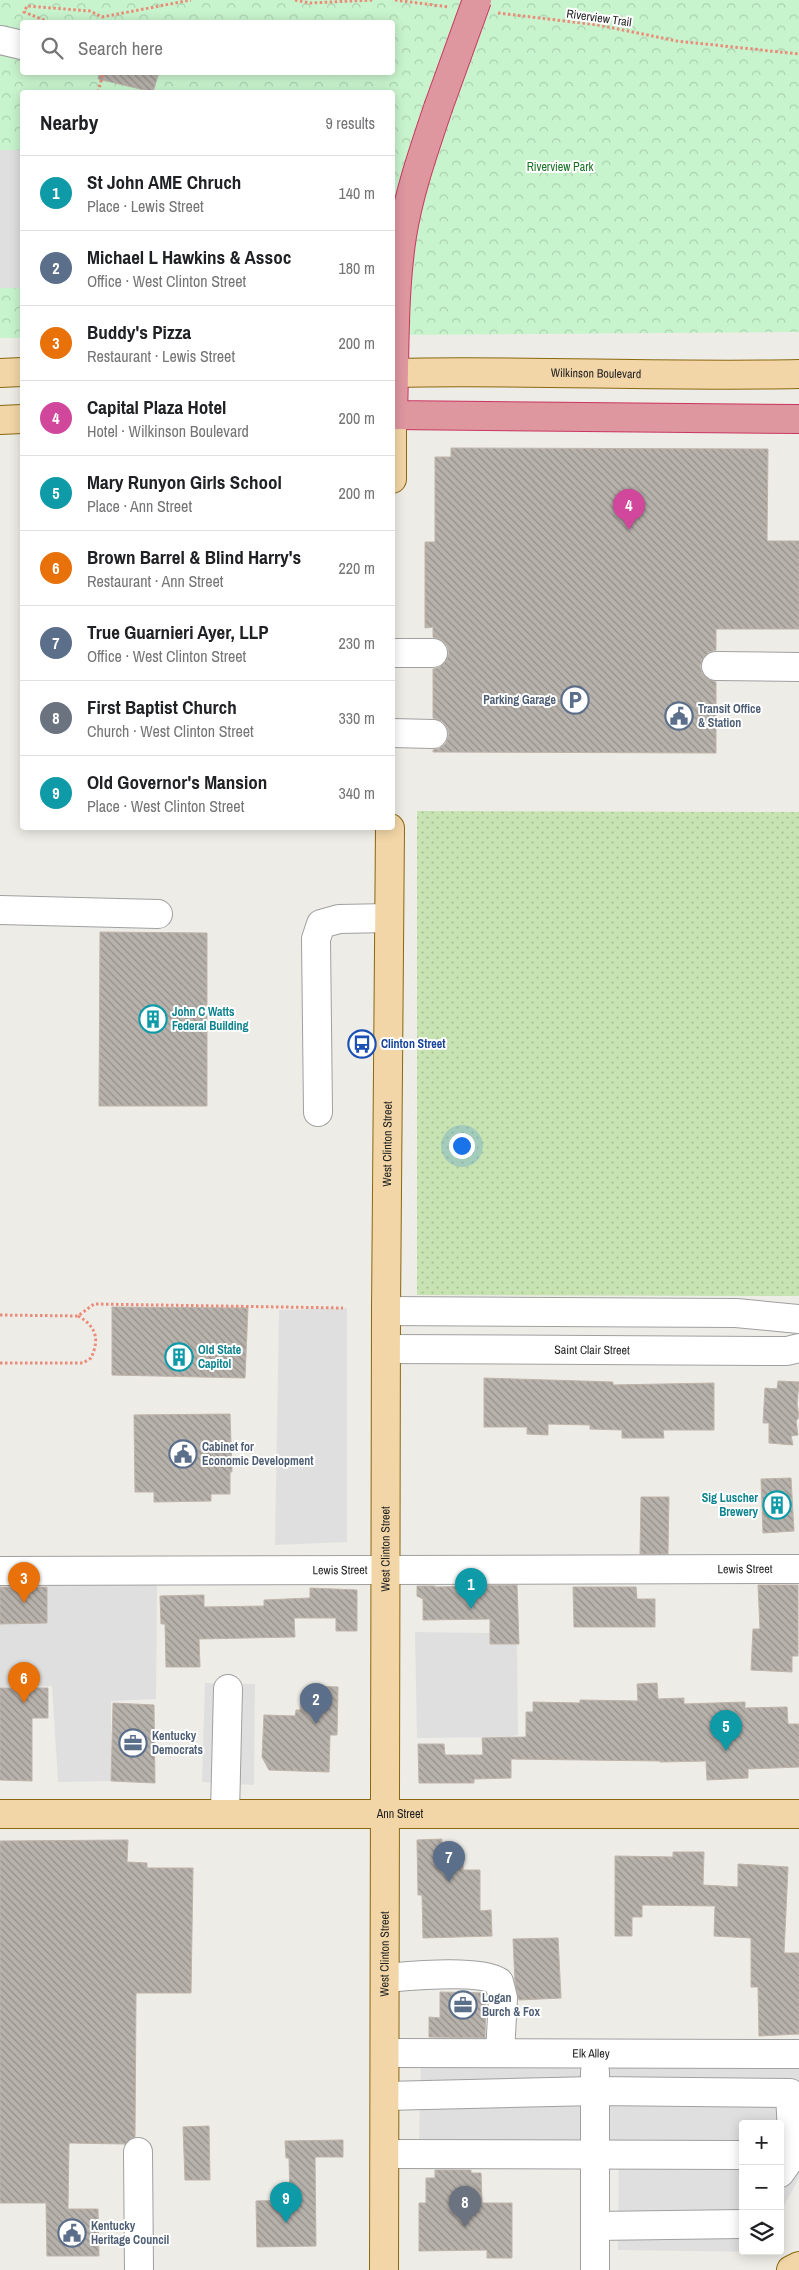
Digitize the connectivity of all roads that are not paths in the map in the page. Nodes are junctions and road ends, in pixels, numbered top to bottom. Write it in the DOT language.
graph roads {
  1 [pos="473,7"];
  2 [pos="0,40"];
  3 [pos="20,45"];
  4 [pos="395,324"];
  5 [pos="0,372"];
  6 [pos="20,372"];
  7 [pos="395,373"];
  8 [pos="799,374"];
  9 [pos="395,415"];
  10 [pos="20,419"];
  11 [pos="799,419"];
  12 [pos="0,420"];
  13 [pos="395,653"];
  14 [pos="434,653"];
  15 [pos="716,666"];
  16 [pos="799,667"];
  17 [pos="395,733"];
  18 [pos="433,734"];
  19 [pos="390,830"];
  20 [pos="0,910"];
  21 [pos="158,914"];
  22 [pos="389,918"];
  23 [pos="318,1112"];
  24 [pos="386,1311"];
  25 [pos="799,1319"];
  26 [pos="799,1348"];
  27 [pos="386,1349"];
  28 [pos="799,1569"];
  29 [pos="385,1570"];
  30 [pos="0,1571"];
  31 [pos="228,1689"];
  32 [pos="385,1812"];
  33 [pos="225,1813"];
  34 [pos="0,1814"];
  35 [pos="799,1814"];
  36 [pos="385,1978"];
  37 [pos="384,2053"];
  38 [pos="500,2053"];
  39 [pos="594,2054"];
  40 [pos="799,2054"];
  41 [pos="595,2091"];
  42 [pos="385,2096"];
  43 [pos="138,2152"];
  44 [pos="384,2154"];
  45 [pos="595,2154"];
  46 [pos="739,2155"];
  47 [pos="784,2161"];
  48 [pos="739,2224"];
  49 [pos="595,2226"];
  50 [pos="799,2266"];
  51 [pos="139,2270"];
  52 [pos="384,2270"];
  53 [pos="595,2270"];
  54 [pos="791,2270"];
  1 -- 4 [label="highway, bridge"];
  2 -- 3 [label="street"];
  5 -- 6 [label="main road"];
  7 -- 8 [label="main road, Wilkinson Boulevard"];
  9 -- 11 [label="highway"];
  10 -- 12 [label="main road"];
  13 -- 14 [label="street"];
  15 -- 16 [label="street"];
  17 -- 18 [label="street"];
  19 -- 22 [label="main road, West Clinton Street"];
  20 -- 21 [label="street"];
  22 -- 23 [label="street"];
  22 -- 24 [label="main road, West Clinton Street"];
  24 -- 25 [label="street"];
  24 -- 27 [label="main road, West Clinton Street"];
  26 -- 27 [label="street, Saint Clair Street"];
  27 -- 29 [label="main road, West Clinton Street"];
  28 -- 29 [label="street, Lewis Street"];
  29 -- 30 [label="street, Lewis Street"];
  29 -- 32 [label="main road, West Clinton Street"];
  31 -- 33 [label="street"];
  32 -- 33 [label="main road, Ann Street"];
  32 -- 35 [label="main road, Ann Street"];
  32 -- 36 [label="main road, West Clinton Street"];
  33 -- 34 [label="main road, Ann Street"];
  36 -- 37 [label="main road, West Clinton Street"];
  36 -- 38 [label="street"];
  37 -- 38 [label="street, Elk Alley"];
  37 -- 42 [label="main road, West Clinton Street"];
  38 -- 39 [label="street, Elk Alley"];
  39 -- 40 [label="street, Elk Alley"];
  39 -- 41 [label="street"];
  41 -- 42 [label="street"];
  41 -- 45 [label="street"];
  41 -- 47 [label="street"];
  42 -- 44 [label="main road, West Clinton Street"];
  43 -- 51 [label="street"];
  44 -- 45 [label="street"];
  44 -- 52 [label="main road, West Clinton Street"];
  45 -- 46 [label="street"];
  45 -- 49 [label="street"];
  48 -- 49 [label="street"];
  49 -- 53 [label="street"];
  50 -- 54 [label="main road"];
}
